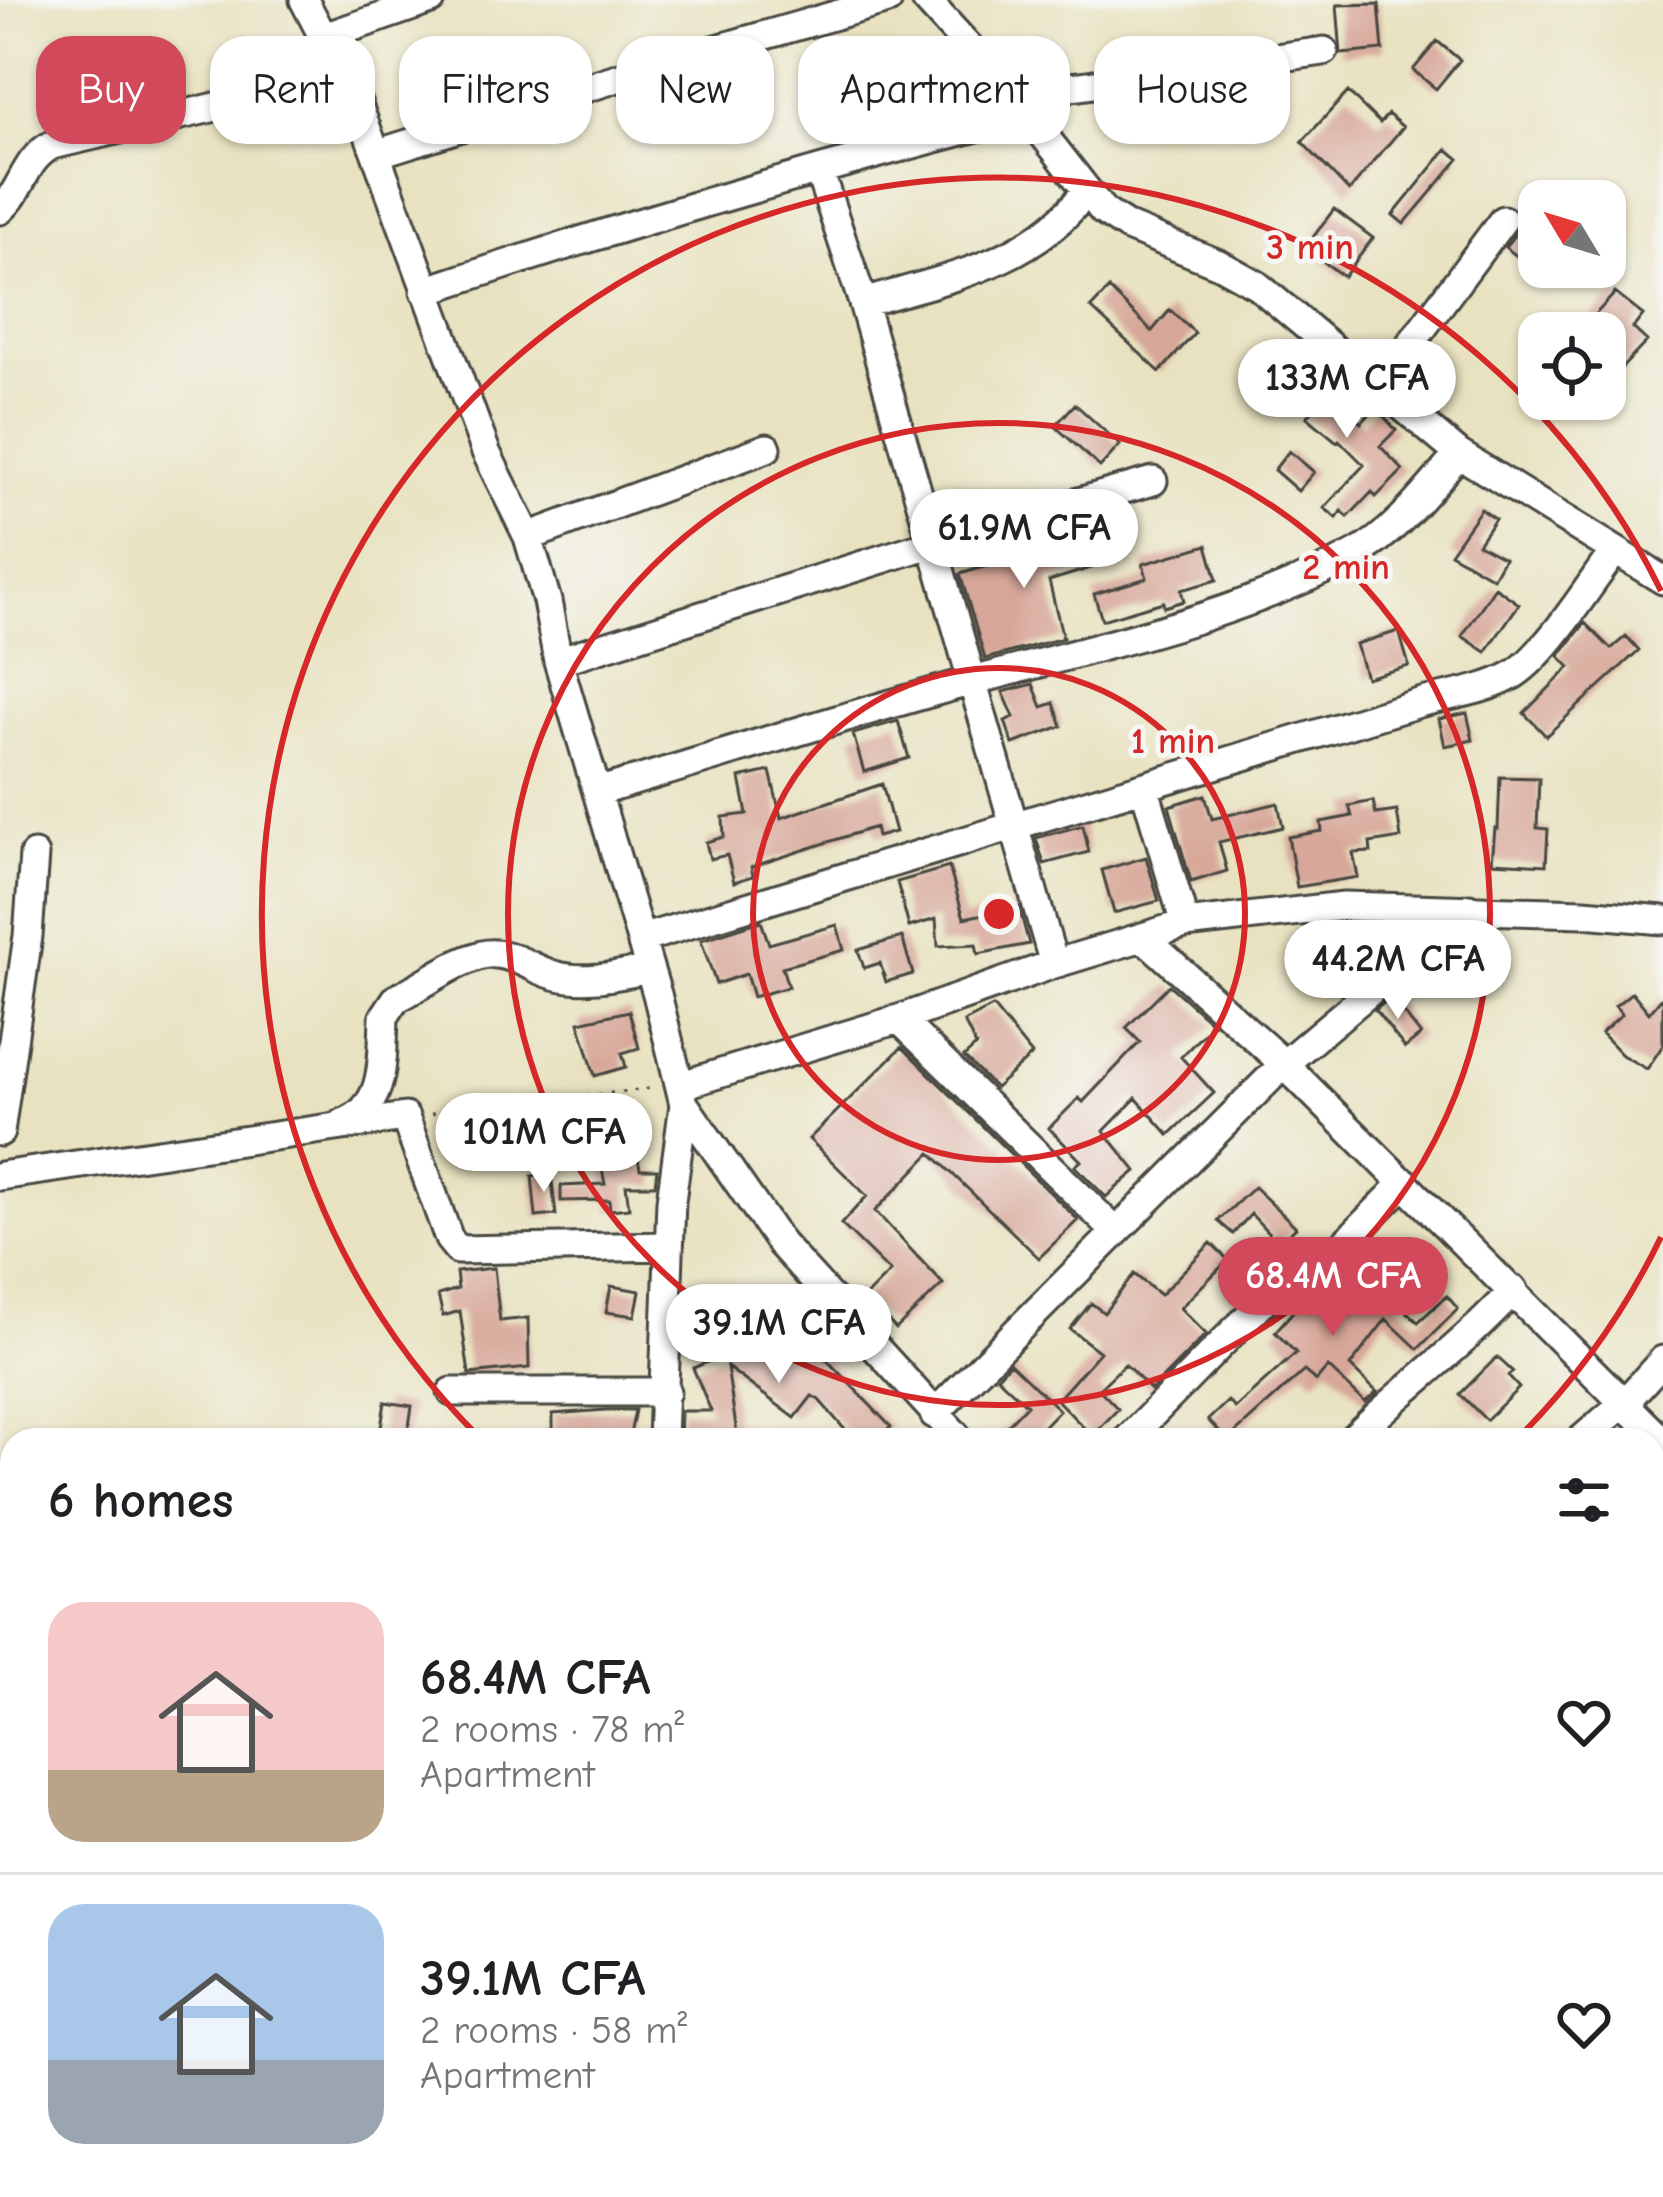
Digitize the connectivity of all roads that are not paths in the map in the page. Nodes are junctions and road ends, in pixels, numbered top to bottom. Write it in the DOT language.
graph roads {
  1 [pos="304,0"];
  2 [pos="431,0"];
  3 [pos="888,0"];
  4 [pos="926,0"];
  5 [pos="323,36"];
  6 [pos="330,36"];
  7 [pos="959,36"];
  8 [pos="1324,51"];
  9 [pos="1070,89"];
  10 [pos="210,108"];
  11 [pos="372,144"];
  12 [pos="898,144"];
  13 [pos="1049,144"];
  14 [pos="376,154"];
  15 [pos="819,171"];
  16 [pos="1085,192"];
  17 [pos="0,210"];
  18 [pos="1503,220"];
  19 [pos="424,291"];
  20 [pos="863,303"];
  21 [pos="1378,388"];
  22 [pos="767,448"];
  23 [pos="1459,454"];
  24 [pos="1153,481"];
  25 [pos="528,537"];
  26 [pos="933,543"];
  27 [pos="1614,552"];
  28 [pos="1663,580"];
  29 [pos="558,661"];
  30 [pos="972,681"];
  31 [pos="1145,789"];
  32 [pos="597,792"];
  33 [pos="1016,827"];
  34 [pos="34,855"];
  35 [pos="1468,908"];
  36 [pos="1663,920"];
  37 [pos="1185,924"];
  38 [pos="14,933"];
  39 [pos="1143,937"];
  40 [pos="641,940"];
  41 [pos="1054,964"];
  42 [pos="650,969"];
  43 [pos="899,1019"];
  44 [pos="1284,1064"];
  45 [pos="5,1073"];
  46 [pos="683,1094"];
  47 [pos="328,1129"];
  48 [pos="0,1132"];
  49 [pos="0,1176"];
  50 [pos="1405,1183"];
  51 [pos="1115,1232"];
  52 [pos="669,1246"];
  53 [pos="1514,1290"];
  54 [pos="1663,1360"];
  55 [pos="452,1392"];
  56 [pos="666,1392"];
  57 [pos="1626,1401"];
  58 [pos="934,1414"];
  59 [pos="663,1428"];
  60 [pos="948,1428"];
  61 [pos="1139,1428"];
  62 [pos="1364,1428"];
  63 [pos="1594,1428"];
  64 [pos="1650,1428"];
  1 -- 5 [label="street"];
  2 -- 6 [label="street"];
  3 -- 14 [label="street"];
  4 -- 7 [label="street"];
  8 -- 9 [label="street"];
  10 -- 17 [label="street"];
  11 -- 14 [label="street"];
  12 -- 15 [label="street"];
  13 -- 16 [label="street"];
  14 -- 19 [label="street"];
  15 -- 19 [label="street"];
  15 -- 20 [label="street"];
  16 -- 20 [label="street"];
  16 -- 21 [label="street"];
  18 -- 21 [label="street"];
  19 -- 25 [label="street"];
  20 -- 26 [label="street"];
  21 -- 23 [label="street"];
  22 -- 25 [label="street"];
  23 -- 27 [label="street"];
  23 -- 30 [label="street"];
  24 -- 26 [label="street"];
  25 -- 29 [label="street"];
  26 -- 29 [label="street"];
  26 -- 30 [label="street"];
  27 -- 28 [label="street"];
  27 -- 31 [label="street"];
  29 -- 32 [label="street"];
  30 -- 32 [label="street"];
  30 -- 33 [label="street"];
  31 -- 33 [label="street"];
  31 -- 37 [label="street"];
  32 -- 40 [label="street"];
  33 -- 40 [label="street"];
  33 -- 41 [label="street"];
  34 -- 38 [label="street"];
  35 -- 36 [label="street"];
  35 -- 37 [label="street"];
  35 -- 44 [label="street"];
  37 -- 39 [label="street"];
  38 -- 45 [label="street"];
  39 -- 41 [label="street"];
  39 -- 44 [label="street"];
  40 -- 42 [label="street"];
  41 -- 43 [label="street"];
  42 -- 46 [label="street"];
  42 -- 47 [label="street"];
  43 -- 46 [label="street"];
  43 -- 51 [label="street"];
  44 -- 50 [label="street"];
  44 -- 51 [label="street"];
  45 -- 48 [label="street"];
  46 -- 52 [label="street"];
  46 -- 58 [label="street"];
  47 -- 49 [label="street"];
  47 -- 52 [label="street"];
  50 -- 53 [label="street"];
  50 -- 61 [label="street"];
  51 -- 58 [label="street"];
  52 -- 56 [label="street"];
  53 -- 57 [label="street"];
  53 -- 62 [label="street"];
  54 -- 57 [label="street"];
  55 -- 56 [label="street"];
  56 -- 59 [label="street"];
  57 -- 63 [label="street"];
  57 -- 64 [label="street"];
  58 -- 60 [label="street"];
}
